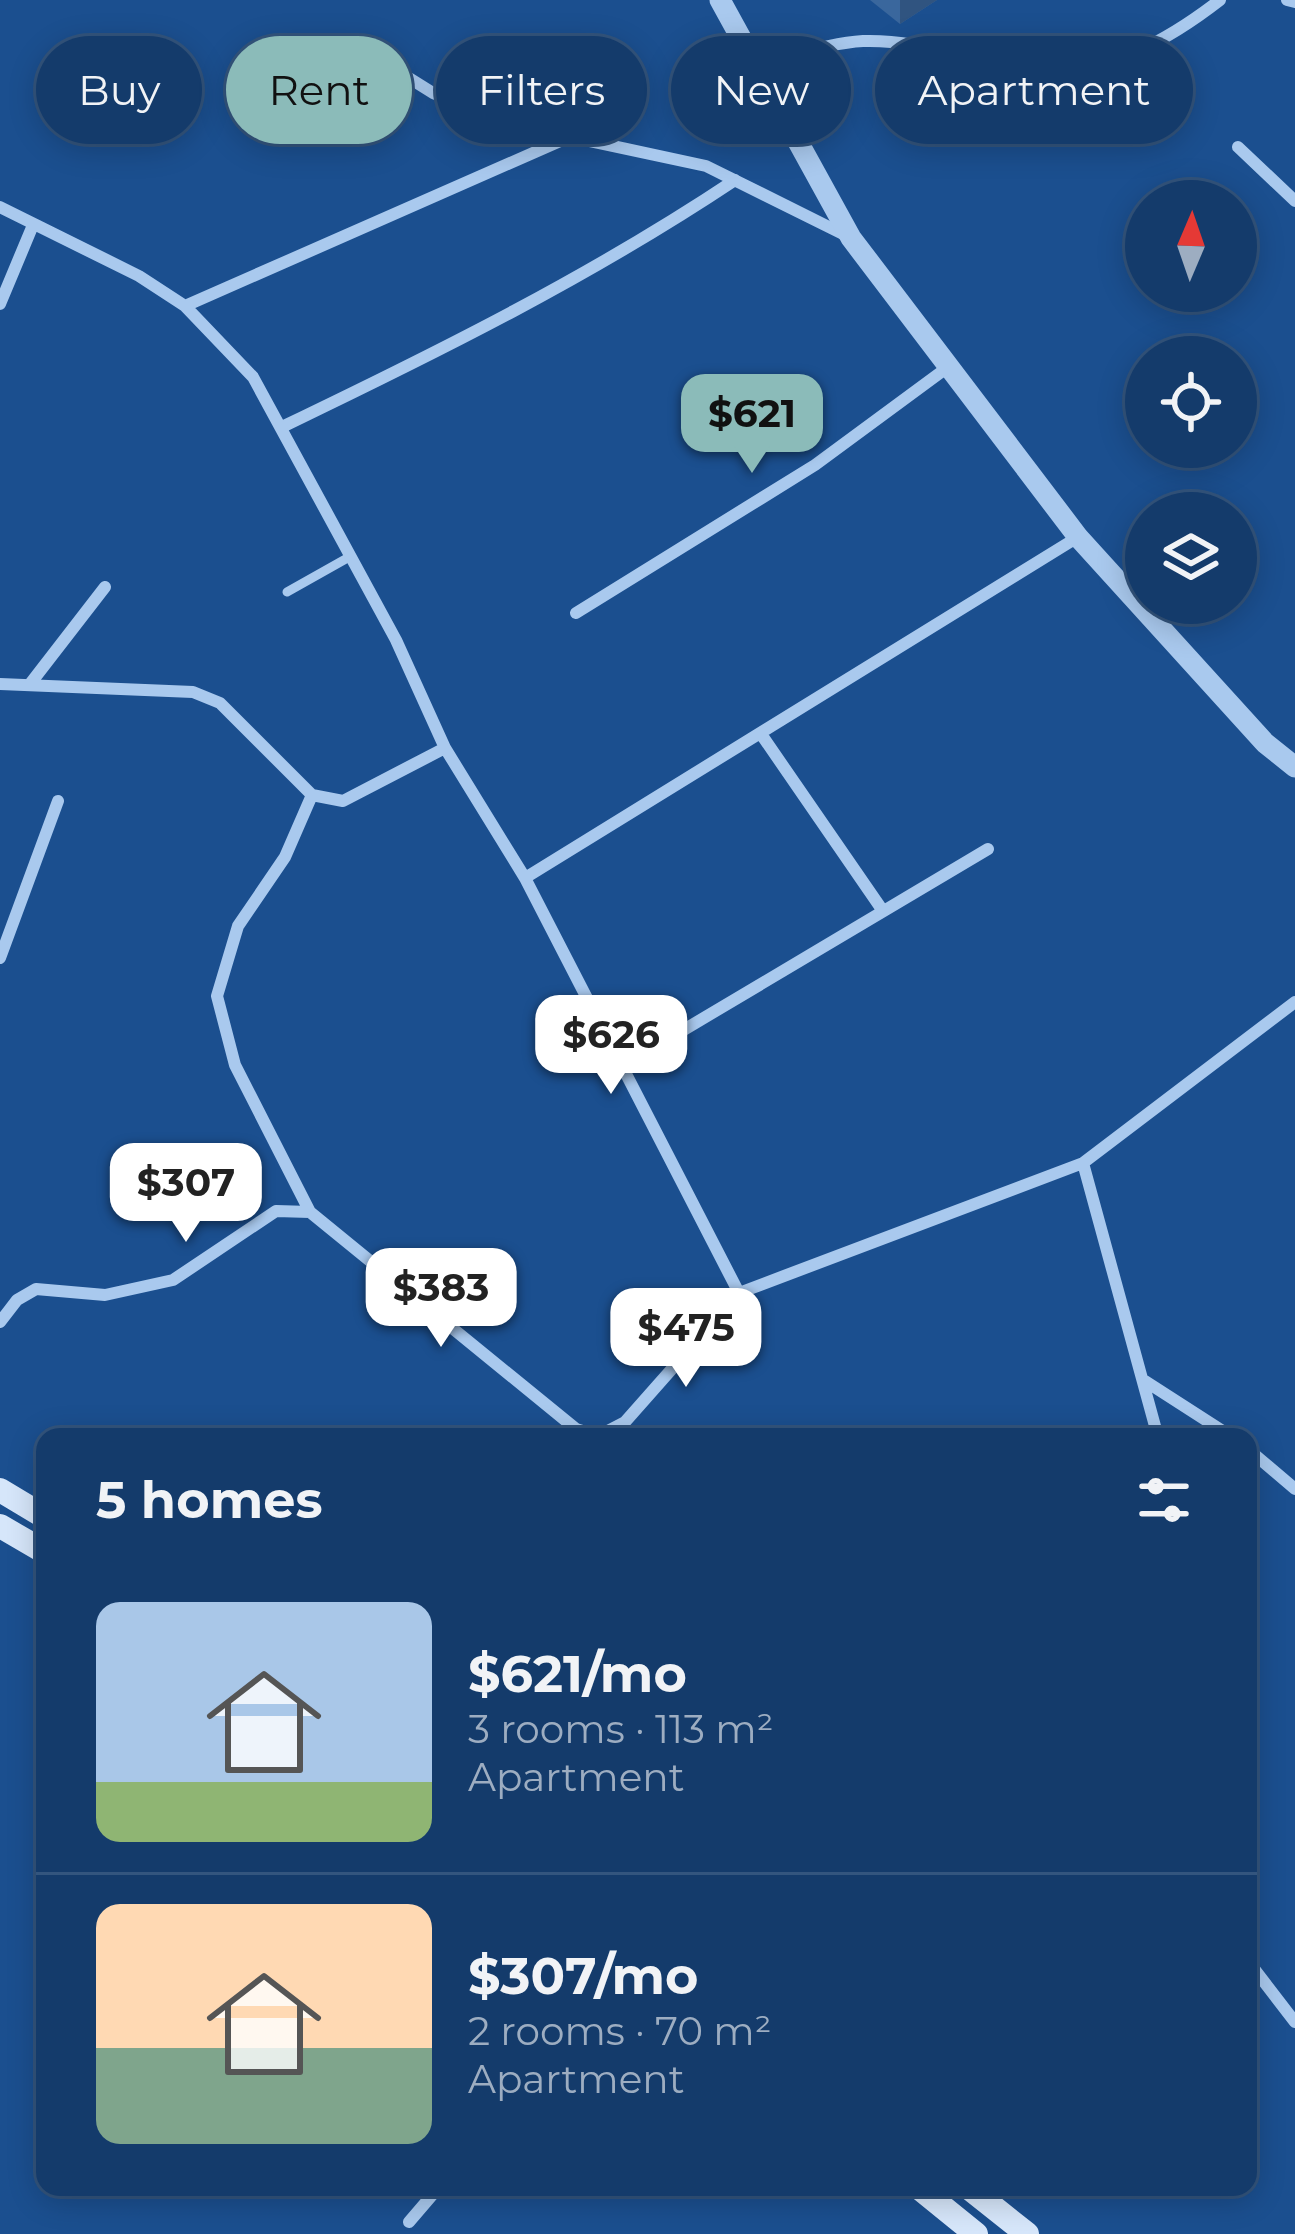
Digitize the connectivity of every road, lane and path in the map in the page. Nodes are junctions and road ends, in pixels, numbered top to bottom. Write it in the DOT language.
graph roads {
  1 [pos="720,0"];
  2 [pos="1220,0"];
  3 [pos="739,36"];
  4 [pos="851,43"];
  5 [pos="553,144"];
  6 [pos="598,144"];
  7 [pos="799,144"];
  8 [pos="1238,147"];
  9 [pos="735,180"];
  10 [pos="1295,201"];
  11 [pos="0,207"];
  12 [pos="33,225"];
  13 [pos="851,238"];
  14 [pos="0,304"];
  15 [pos="185,307"];
  16 [pos="948,367"];
  17 [pos="284,426"];
  18 [pos="1078,537"];
  19 [pos="351,556"];
  20 [pos="105,587"];
  21 [pos="286,592"];
  22 [pos="576,613"];
  23 [pos="0,684"];
  24 [pos="30,684"];
  25 [pos="761,734"];
  26 [pos="445,748"];
  27 [pos="1295,767"];
  28 [pos="312,795"];
  29 [pos="58,800"];
  30 [pos="988,849"];
  31 [pos="525,878"];
  32 [pos="884,911"];
  33 [pos="0,958"];
  34 [pos="1295,1002"];
  35 [pos="622,1066"];
  36 [pos="1083,1162"];
  37 [pos="310,1213"];
  38 [pos="739,1293"];
  39 [pos="0,1322"];
  40 [pos="1144,1380"];
  41 [pos="573,1428"];
  42 [pos="613,1428"];
  43 [pos="1157,1428"];
  44 [pos="1218,1428"];
  45 [pos="1257,1457"];
  46 [pos="1295,1489"];
  47 [pos="0,1490"];
  48 [pos="36,1512"];
  49 [pos="0,1526"];
  50 [pos="36,1547"];
  51 [pos="1257,1973"];
  52 [pos="1295,2022"];
  53 [pos="431,2196"];
  54 [pos="929,2196"];
  55 [pos="979,2196"];
  56 [pos="409,2222"];
  57 [pos="976,2234"];
  58 [pos="1027,2234"];
  1 -- 3 [label="street"];
  2 -- 4 [label="street"];
  5 -- 15 [label="street"];
  6 -- 9 [label="street"];
  7 -- 13 [label="street"];
  8 -- 10 [label="street"];
  9 -- 13 [label="street"];
  9 -- 17 [label="street"];
  11 -- 12 [label="street"];
  12 -- 14 [label="street"];
  12 -- 15 [label="street"];
  13 -- 16 [label="street"];
  15 -- 17 [label="street"];
  16 -- 18 [label="street"];
  16 -- 22 [label="street"];
  17 -- 19 [label="street"];
  18 -- 25 [label="street"];
  18 -- 27 [label="street"];
  19 -- 21 [label="lane"];
  19 -- 26 [label="street"];
  20 -- 24 [label="street"];
  23 -- 24 [label="street"];
  24 -- 28 [label="street"];
  25 -- 31 [label="street"];
  25 -- 32 [label="street"];
  26 -- 28 [label="street"];
  26 -- 31 [label="street"];
  28 -- 37 [label="street"];
  29 -- 33 [label="street"];
  30 -- 32 [label="street"];
  31 -- 35 [label="street"];
  32 -- 35 [label="street"];
  34 -- 36 [label="street"];
  35 -- 38 [label="street"];
  36 -- 38 [label="street"];
  36 -- 40 [label="street"];
  37 -- 39 [label="street"];
  37 -- 41 [label="street"];
  38 -- 42 [label="street"];
  40 -- 43 [label="street"];
  40 -- 44 [label="street"];
  45 -- 46 [label="street"];
  47 -- 48 [label="main road"];
  49 -- 50 [label="main road"];
  51 -- 52 [label="street"];
  53 -- 56 [label="street"];
  54 -- 57 [label="main road"];
  55 -- 58 [label="main road"];
}
